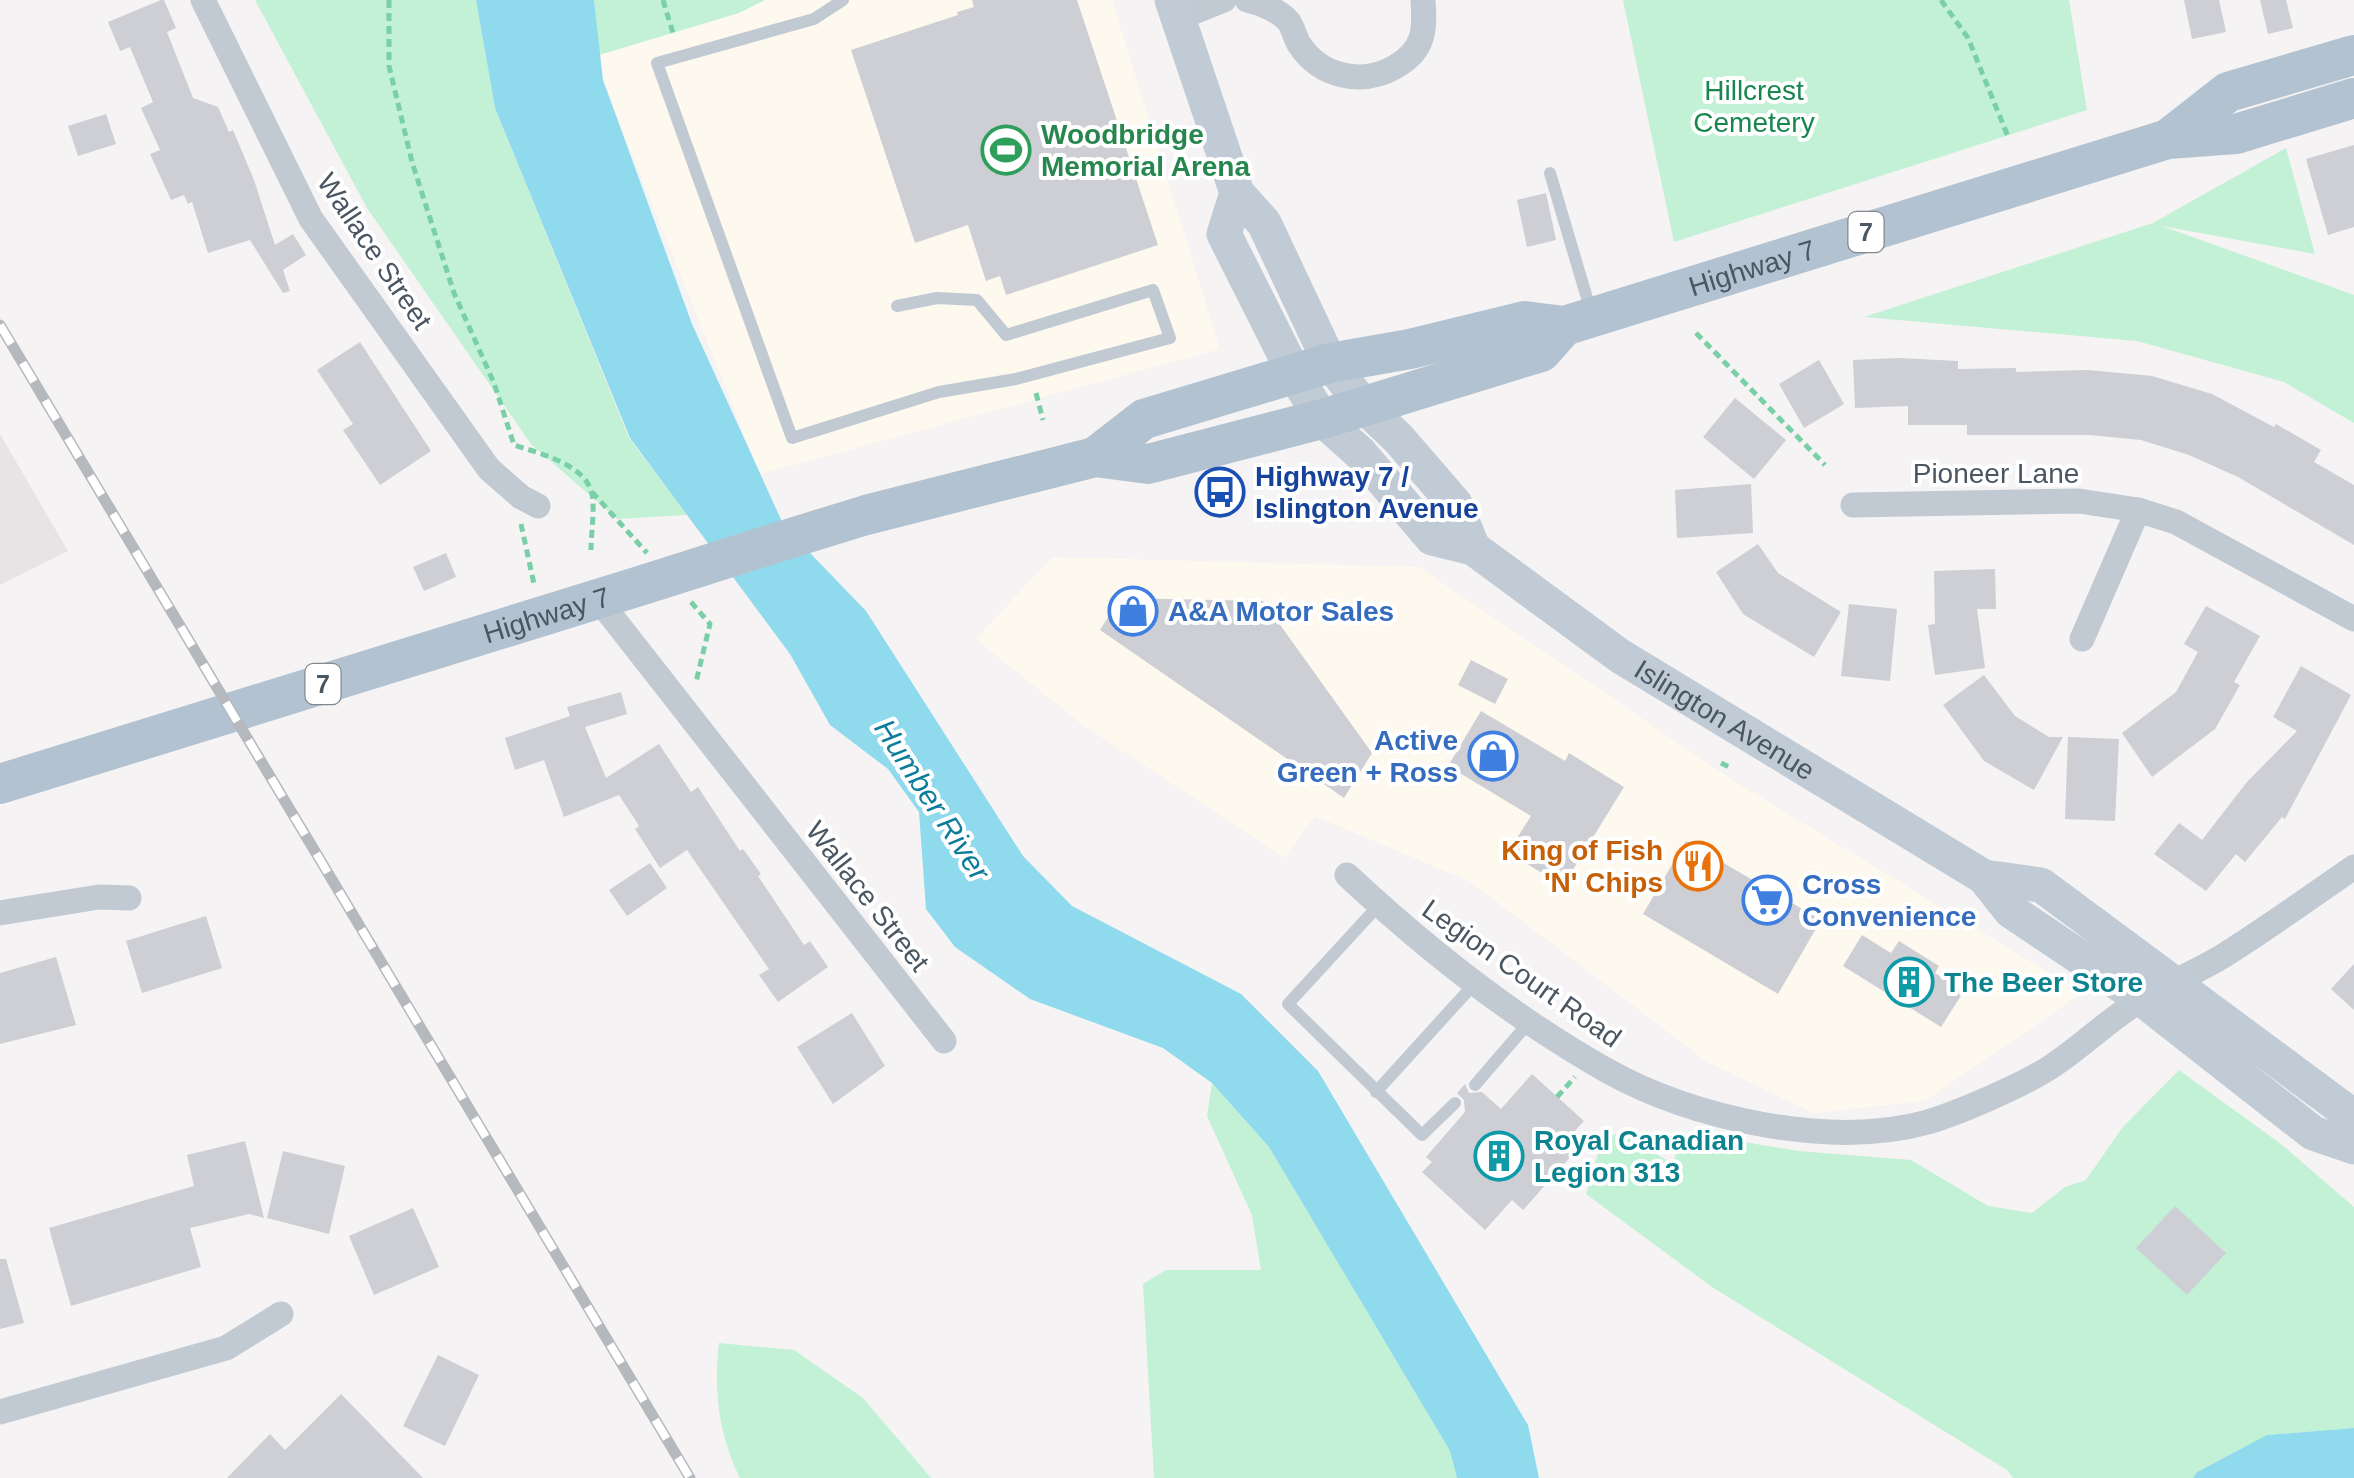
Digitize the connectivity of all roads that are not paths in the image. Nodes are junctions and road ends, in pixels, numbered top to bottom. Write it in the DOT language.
graph roads {
  1 [pos="204,0"];
  2 [pos="842,0"];
  3 [pos="1224,0"];
  4 [pos="1248,0"];
  5 [pos="1422,0"];
  6 [pos="1176,9"];
  7 [pos="2354,54"];
  8 [pos="2354,98"];
  9 [pos="2168,139"];
  10 [pos="1550,172"];
  11 [pos="897,306"];
  12 [pos="1579,321"];
  13 [pos="1312,369"];
  14 [pos="1364,406"];
  15 [pos="1322,419"];
  16 [pos="1095,456"];
  17 [pos="529,502"];
  18 [pos="1853,505"];
  19 [pos="2138,510"];
  20 [pos="1473,548"];
  21 [pos="598,599"];
  22 [pos="2354,619"];
  23 [pos="2082,639"];
  24 [pos="0,784"];
  25 [pos="2354,867"];
  26 [pos="1347,875"];
  27 [pos="129,898"];
  28 [pos="1379,905"];
  29 [pos="0,913"];
  30 [pos="1476,982"];
  31 [pos="2157,991"];
  32 [pos="1531,1020"];
  33 [pos="944,1041"];
  34 [pos="1475,1084"];
  35 [pos="1376,1092"];
  36 [pos="1456,1103"];
  37 [pos="2354,1117"];
  38 [pos="2354,1147"];
  39 [pos="281,1314"];
  40 [pos="0,1412"];
  1 -- 17 [label="street, Wallace Street"];
  2 -- 11 [label="lane"];
  3 -- 6 [label="street"];
  4 -- 5 [label="street"];
  6 -- 13 [label="main road, Islington Avenue"];
  7 -- 9 [label="main road, Highway 7 / 7"];
  8 -- 9 [label="main road, Highway 7 / 7"];
  9 -- 12 [label="main road, Highway 7 / 7"];
  10 -- 12 [label="lane"];
  12 -- 13 [label="main road, Highway 7 / 7"];
  12 -- 14 [label="main road, Highway 7 / 7"];
  13 -- 14 [label="main road, Islington Avenue"];
  13 -- 15 [label="main road, Islington Avenue"];
  13 -- 16 [label="main road, Highway 7 / 7"];
  14 -- 15 [label="main road, Highway 7 / 7"];
  14 -- 20 [label="main road, Islington Avenue"];
  15 -- 16 [label="main road, Highway 7 / 7"];
  15 -- 20 [label="main road, Islington Avenue"];
  16 -- 21 [label="main road, Highway 7 / 7, bridge"];
  18 -- 19 [label="street, Pioneer Lane"];
  19 -- 22 [label="street, Pioneer Lane"];
  19 -- 23 [label="street"];
  20 -- 31 [label="main road, Islington Avenue"];
  21 -- 24 [label="main road, Highway 7 / 7"];
  21 -- 33 [label="street, Wallace Street"];
  25 -- 31 [label="street"];
  26 -- 28 [label="street, Legion Court Road"];
  27 -- 29 [label="street"];
  28 -- 30 [label="street, Legion Court Road"];
  28 -- 35 [label="lane"];
  30 -- 32 [label="street, Legion Court Road"];
  30 -- 35 [label="lane"];
  31 -- 32 [label="street, Legion Court Road"];
  31 -- 37 [label="main road, Islington Avenue"];
  31 -- 38 [label="main road, Islington Avenue"];
  32 -- 34 [label="lane"];
  35 -- 36 [label="lane"];
  39 -- 40 [label="street"];
}
